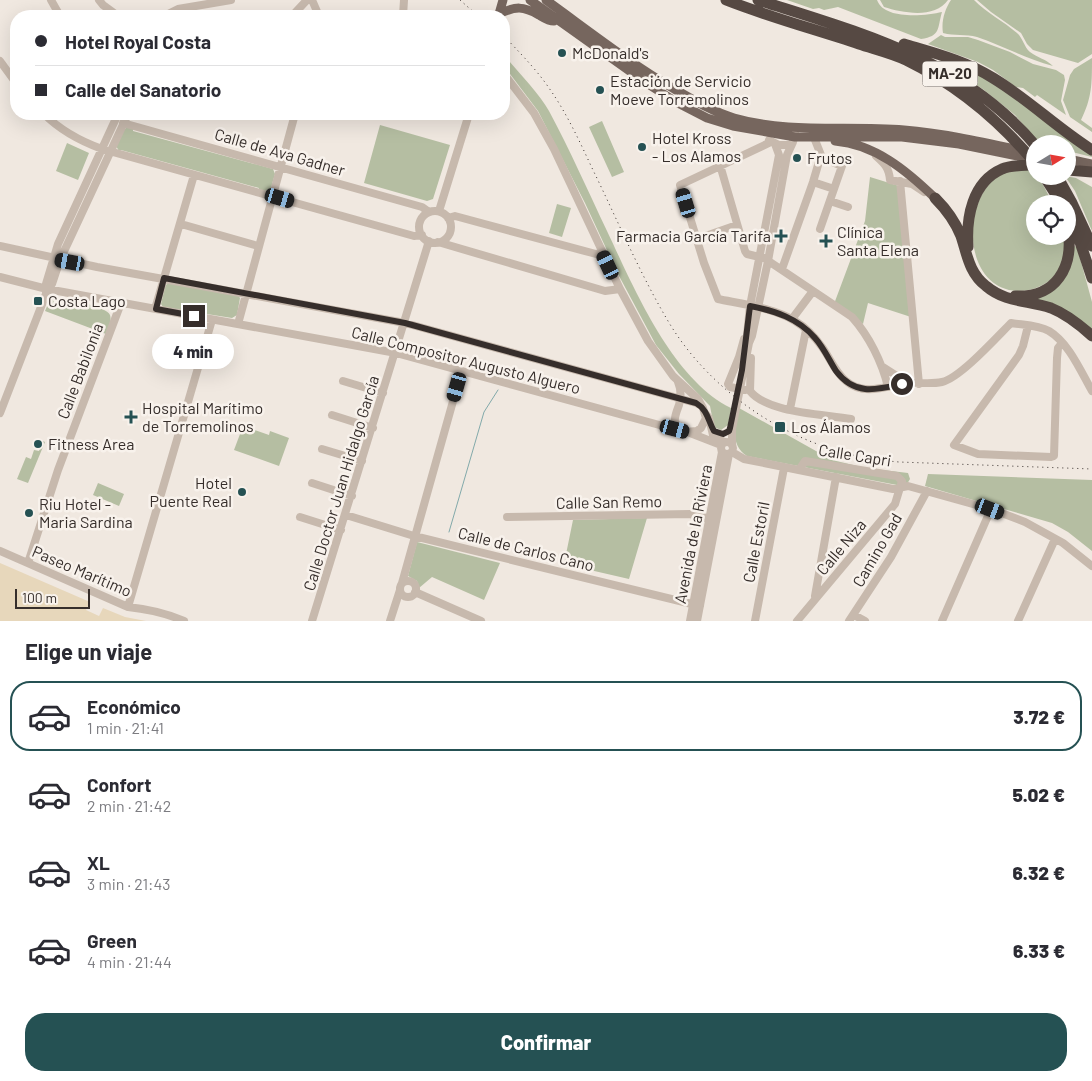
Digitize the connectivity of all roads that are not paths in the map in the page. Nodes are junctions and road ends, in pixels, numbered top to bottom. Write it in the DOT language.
graph roads {
  1 [pos="99,0"];
  2 [pos="231,0"];
  3 [pos="307,0"];
  4 [pos="504,0"];
  5 [pos="530,0"];
  6 [pos="546,0"];
  7 [pos="726,0"];
  8 [pos="758,0"];
  9 [pos="516,7"];
  10 [pos="110,10"];
  11 [pos="176,10"];
  12 [pos="298,10"];
  13 [pos="509,10"];
  14 [pos="558,21"];
  15 [pos="814,24"];
  16 [pos="827,28"];
  17 [pos="866,34"];
  18 [pos="1,63"];
  19 [pos="10,75"];
  20 [pos="510,82"];
  21 [pos="50,120"];
  22 [pos="116,120"];
  23 [pos="293,120"];
  24 [pos="467,120"];
  25 [pos="123,122"];
  26 [pos="793,134"];
  27 [pos="769,135"];
  28 [pos="1026,135"];
  29 [pos="805,137"];
  30 [pos="815,140"];
  31 [pos="1015,149"];
  32 [pos="106,150"];
  33 [pos="869,150"];
  34 [pos="1092,150"];
  35 [pos="787,155"];
  36 [pos="820,157"];
  37 [pos="1026,158"];
  38 [pos="1026,161"];
  39 [pos="1076,162"];
  40 [pos="1026,163"];
  41 [pos="720,165"];
  42 [pos="281,167"];
  43 [pos="1076,167"];
  44 [pos="1091,169"];
  45 [pos="1076,170"];
  46 [pos="194,175"];
  47 [pos="900,181"];
  48 [pos="813,182"];
  49 [pos="1055,185"];
  50 [pos="834,189"];
  51 [pos="273,196"];
  52 [pos="934,198"];
  53 [pos="830,201"];
  54 [pos="848,207"];
  55 [pos="439,211"];
  56 [pos="429,212"];
  57 [pos="448,218"];
  58 [pos="181,224"];
  59 [pos="738,225"];
  60 [pos="820,228"];
  61 [pos="1076,232"];
  62 [pos="422,235"];
  63 [pos="696,239"];
  64 [pos="434,242"];
  65 [pos="1069,245"];
  66 [pos="0,246"];
  67 [pos="67,246"];
  68 [pos="258,246"];
  69 [pos="1092,246"];
  70 [pos="603,252"];
  71 [pos="760,257"];
  72 [pos="57,259"];
  73 [pos="768,260"];
  74 [pos="70,262"];
  75 [pos="782,269"];
  76 [pos="975,273"];
  77 [pos="0,277"];
  78 [pos="164,278"];
  79 [pos="1092,278"];
  80 [pos="47,289"];
  81 [pos="620,289"];
  82 [pos="813,290"];
  83 [pos="996,293"];
  84 [pos="245,294"];
  85 [pos="121,302"];
  86 [pos="754,307"];
  87 [pos="156,309"];
  88 [pos="792,319"];
  89 [pos="212,320"];
  90 [pos="405,323"];
  91 [pos="238,324"];
  92 [pos="1028,326"];
  93 [pos="806,330"];
  94 [pos="749,336"];
  95 [pos="1092,336"];
  96 [pos="1062,343"];
  97 [pos="396,353"];
  98 [pos="883,368"];
  99 [pos="343,381"];
  100 [pos="678,382"];
  101 [pos="908,383"];
  102 [pos="920,384"];
  103 [pos="457,387"];
  104 [pos="888,387"];
  105 [pos="743,390"];
  106 [pos="1092,391"];
  107 [pos="383,393"];
  108 [pos="666,395"];
  109 [pos="679,402"];
  110 [pos="700,405"];
  111 [pos="790,409"];
  112 [pos="0,413"];
  113 [pos="705,413"];
  114 [pos="332,415"];
  115 [pos="851,419"];
  116 [pos="711,426"];
  117 [pos="373,428"];
  118 [pos="729,431"];
  119 [pos="688,432"];
  120 [pos="727,447"];
  121 [pos="322,449"];
  122 [pos="362,461"];
  123 [pos="784,468"];
  124 [pos="799,470"];
  125 [pos="836,477"];
  126 [pos="312,483"];
  127 [pos="900,488"];
  128 [pos="927,492"];
  129 [pos="352,496"];
  130 [pos="990,509"];
  131 [pos="346,515"];
  132 [pos="300,516"];
  133 [pos="507,517"];
  134 [pos="710,519"];
  135 [pos="341,530"];
  136 [pos="414,536"];
  137 [pos="1055,539"];
  138 [pos="0,551"];
  139 [pos="28,563"];
  140 [pos="1092,566"];
  141 [pos="819,577"];
  142 [pos="829,582"];
  143 [pos="401,587"];
  144 [pos="415,592"];
  145 [pos="815,599"];
  146 [pos="697,605"];
  147 [pos="128,607"];
  148 [pos="851,618"];
  149 [pos="184,621"];
  150 [pos="312,621"];
  151 [pos="390,621"];
  152 [pos="481,621"];
  153 [pos="690,621"];
  154 [pos="697,621"];
  155 [pos="755,621"];
  156 [pos="796,621"];
  157 [pos="865,621"];
  158 [pos="942,621"];
  159 [pos="1018,621"];
  1 -- 10 [label="street"];
  2 -- 11 [label="street"];
  3 -- 12 [label="street"];
  4 -- 9 [label="main road"];
  5 -- 14 [label="main road"];
  6 -- 27 [label="main road"];
  7 -- 15 [label="highway"];
  8 -- 15 [label="highway"];
  9 -- 13 [label="main road"];
  9 -- 14 [label="main road"];
  14 -- 27 [label="main road"];
  15 -- 16 [label="highway, MA-20"];
  16 -- 17 [label="highway, MA-20"];
  16 -- 37 [label="highway, MA-20"];
  17 -- 28 [label="highway, MA-20"];
  17 -- 34 [label="highway"];
  18 -- 19 [label="street"];
  20 -- 70 [label="street"];
  21 -- 32 [label="street"];
  22 -- 32 [label="street"];
  23 -- 42 [label="street"];
  24 -- 55 [label="street"];
  25 -- 32 [label="street"];
  25 -- 42 [label="street, Calle de Ava Gadner"];
  26 -- 27 [label="main road"];
  26 -- 27 [label="street"];
  26 -- 29 [label="main road"];
  26 -- 31 [label="main road"];
  26 -- 35 [label="street, Avenida de la Riviera"];
  27 -- 35 [label="street"];
  27 -- 41 [label="street"];
  27 -- 71 [label="street, Avenida de la Riviera"];
  29 -- 30 [label="main road"];
  29 -- 38 [label="main road"];
  30 -- 33 [label="main road"];
  30 -- 36 [label="street"];
  32 -- 46 [label="street"];
  32 -- 67 [label="street"];
  32 -- 72 [label="street"];
  33 -- 47 [label="street"];
  33 -- 52 [label="main road"];
  35 -- 73 [label="street, Avenida de la Riviera"];
  36 -- 48 [label="street"];
  36 -- 50 [label="street"];
  39 -- 44 [label="main road"];
  40 -- 76 [label="highway"];
  41 -- 59 [label="street"];
  41 -- 63 [label="street"];
  42 -- 51 [label="street"];
  42 -- 56 [label="street, Calle de Ava Gadner"];
  43 -- 44 [label="main road"];
  44 -- 45 [label="highway"];
  46 -- 51 [label="street"];
  46 -- 58 [label="street"];
  47 -- 52 [label="street"];
  47 -- 102 [label="street"];
  48 -- 50 [label="street"];
  48 -- 75 [label="street"];
  49 -- 69 [label="highway"];
  50 -- 53 [label="street"];
  51 -- 62 [label="street"];
  51 -- 68 [label="street"];
  52 -- 76 [label="highway"];
  53 -- 54 [label="street"];
  53 -- 60 [label="street"];
  55 -- 56 [label="street"];
  55 -- 57 [label="street"];
  56 -- 62 [label="street"];
  57 -- 64 [label="street"];
  57 -- 70 [label="street"];
  58 -- 68 [label="street"];
  58 -- 78 [label="street"];
  59 -- 63 [label="street"];
  59 -- 71 [label="street"];
  61 -- 79 [label="highway"];
  62 -- 64 [label="street"];
  63 -- 86 [label="street"];
  64 -- 81 [label="street"];
  64 -- 90 [label="street, Calle Doctor Juan Hidalgo García"];
  65 -- 83 [label="highway"];
  66 -- 72 [label="street"];
  67 -- 72 [label="street"];
  67 -- 74 [label="street"];
  68 -- 84 [label="street"];
  70 -- 81 [label="street"];
  71 -- 73 [label="street"];
  71 -- 86 [label="street, Avenida de la Riviera"];
  72 -- 74 [label="street"];
  72 -- 80 [label="street"];
  73 -- 75 [label="street"];
  73 -- 86 [label="street, Avenida de la Riviera"];
  74 -- 78 [label="street"];
  75 -- 82 [label="street"];
  76 -- 83 [label="highway"];
  77 -- 80 [label="street, Calle Compositor Augusto Alguero"];
  78 -- 84 [label="street"];
  78 -- 87 [label="street"];
  80 -- 85 [label="street, Calle Compositor Augusto Alguero"];
  80 -- 112 [label="street"];
  81 -- 100 [label="street"];
  82 -- 88 [label="street"];
  82 -- 98 [label="street"];
  83 -- 95 [label="highway"];
  84 -- 90 [label="street"];
  84 -- 91 [label="street"];
  85 -- 87 [label="street, Calle Compositor Augusto Alguero"];
  85 -- 139 [label="street, Calle Babilonia"];
  86 -- 88 [label="street"];
  86 -- 94 [label="street, Avenida de la Riviera"];
  87 -- 89 [label="street, Calle Compositor Augusto Alguero"];
  88 -- 93 [label="street"];
  89 -- 91 [label="street, Calle Compositor Augusto Alguero"];
  89 -- 147 [label="street"];
  90 -- 97 [label="street, Calle Doctor Juan Hidalgo García"];
  90 -- 108 [label="street"];
  91 -- 97 [label="street, Calle Compositor Augusto Alguero"];
  92 -- 96 [label="street"];
  92 -- 96 [label="street"];
  92 -- 102 [label="street"];
  93 -- 104 [label="street"];
  93 -- 111 [label="street"];
  94 -- 105 [label="street"];
  94 -- 105 [label="street"];
  94 -- 118 [label="street, Avenida de la Riviera"];
  94 -- 120 [label="street, Avenida de la Riviera"];
  96 -- 106 [label="street"];
  97 -- 107 [label="street, Calle Doctor Juan Hidalgo García"];
  97 -- 119 [label="street, Calle Compositor Augusto Alguero"];
  98 -- 101 [label="street"];
  98 -- 104 [label="street"];
  99 -- 107 [label="street"];
  100 -- 108 [label="street"];
  100 -- 109 [label="street"];
  100 -- 110 [label="street"];
  101 -- 102 [label="street"];
  101 -- 104 [label="street"];
  103 -- 136 [label="street"];
  105 -- 111 [label="street"];
  107 -- 117 [label="street, Calle Doctor Juan Hidalgo García"];
  108 -- 109 [label="street"];
  109 -- 110 [label="street"];
  109 -- 119 [label="street"];
  110 -- 113 [label="street"];
  111 -- 115 [label="street"];
  113 -- 116 [label="street"];
  113 -- 119 [label="street"];
  114 -- 117 [label="street"];
  116 -- 118 [label="street"];
  116 -- 120 [label="street"];
  117 -- 122 [label="street, Calle Doctor Juan Hidalgo García"];
  118 -- 120 [label="street, Avenida de la Riviera"];
  119 -- 120 [label="street, Calle Compositor Augusto Alguero"];
  120 -- 123 [label="street, Calle Capri"];
  120 -- 134 [label="street, Avenida de la Riviera"];
  120 -- 146 [label="street, Avenida de la Riviera"];
  121 -- 122 [label="street"];
  122 -- 129 [label="street, Calle Doctor Juan Hidalgo García"];
  123 -- 124 [label="street, Calle Capri"];
  123 -- 155 [label="street, Calle Estoril"];
  124 -- 125 [label="street, Calle Capri"];
  124 -- 127 [label="street, Calle Capri"];
  125 -- 127 [label="street, Calle Capri"];
  125 -- 141 [label="street"];
  126 -- 129 [label="street"];
  127 -- 128 [label="street, Calle Capri"];
  127 -- 142 [label="street, Calle Niza"];
  128 -- 130 [label="street, Calle Capri"];
  128 -- 148 [label="street, Camino Gad"];
  129 -- 131 [label="street, Calle Doctor Juan Hidalgo García"];
  130 -- 137 [label="street, Calle Capri"];
  130 -- 158 [label="street"];
  131 -- 135 [label="street, Calle Doctor Juan Hidalgo García"];
  131 -- 136 [label="street, Calle de Carlos Cano"];
  132 -- 135 [label="street"];
  133 -- 134 [label="street, Calle San Remo"];
  134 -- 146 [label="street, Avenida de la Riviera"];
  135 -- 150 [label="street, Calle Doctor Juan Hidalgo García"];
  136 -- 143 [label="street"];
  136 -- 146 [label="street, Calle de Carlos Cano"];
  137 -- 140 [label="street, Calle Capri"];
  137 -- 159 [label="street"];
  138 -- 139 [label="street, Paseo Marítimo"];
  139 -- 147 [label="street, Paseo Marítimo"];
  141 -- 142 [label="street"];
  141 -- 145 [label="street"];
  142 -- 145 [label="street, Calle Niza"];
  143 -- 144 [label="street"];
  143 -- 144 [label="street"];
  143 -- 151 [label="street"];
  144 -- 152 [label="street"];
  145 -- 156 [label="street, Calle Niza"];
  146 -- 153 [label="street, Avenida de la Riviera"];
  146 -- 154 [label="street, Avenida de la Riviera"];
  147 -- 149 [label="street, Paseo Marítimo"];
  148 -- 157 [label="street"];
}
